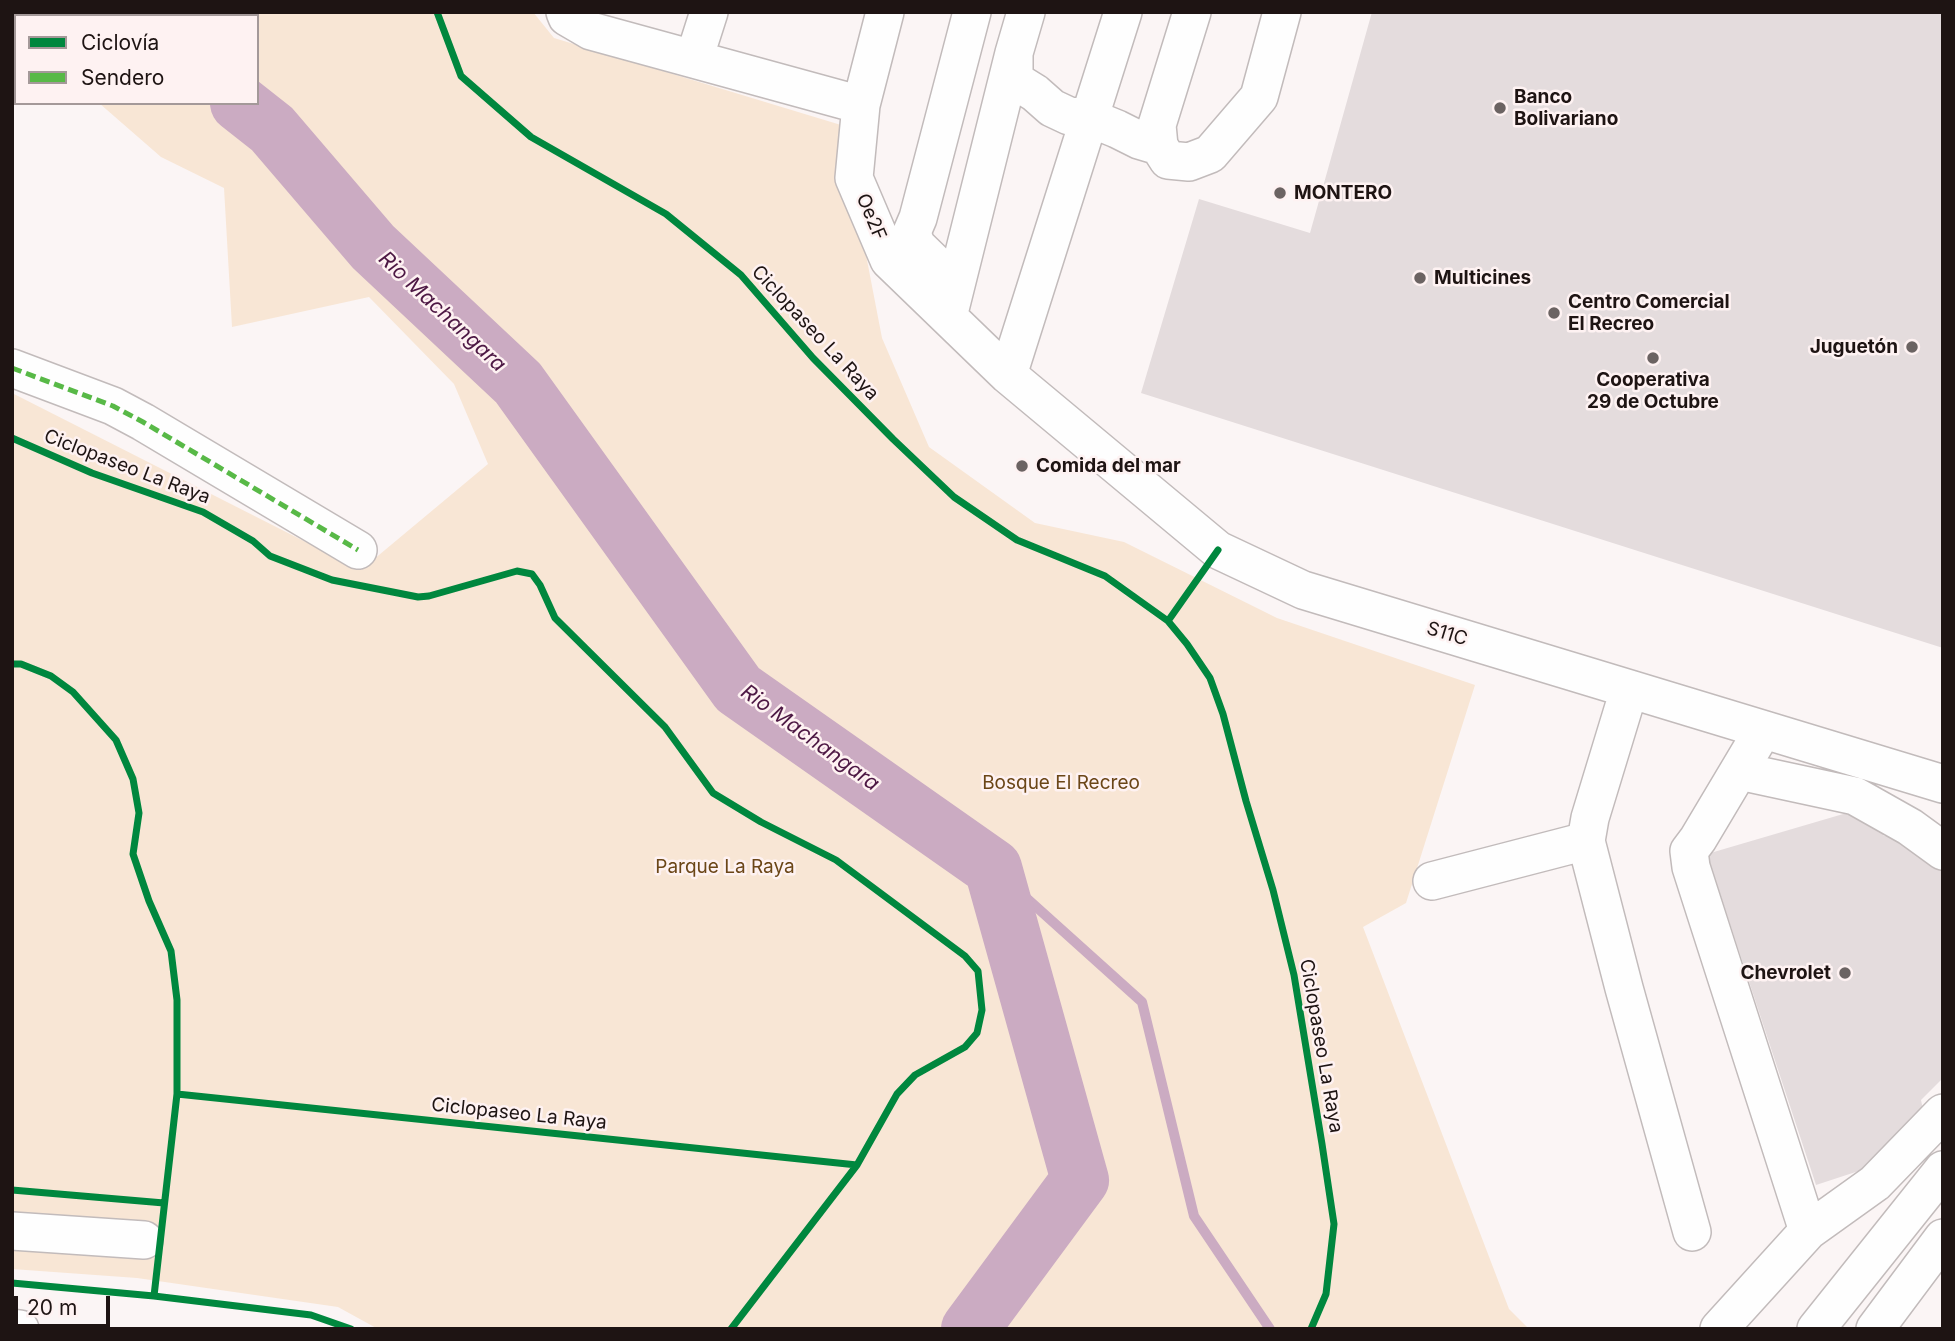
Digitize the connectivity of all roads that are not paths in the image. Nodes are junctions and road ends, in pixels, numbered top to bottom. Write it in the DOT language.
graph roads {
  1 [pos="565,12"];
  2 [pos="709,12"];
  3 [pos="885,12"];
  4 [pos="972,12"];
  5 [pos="1026,12"];
  6 [pos="1123,12"];
  7 [pos="1192,12"];
  8 [pos="1282,12"];
  9 [pos="1014,53"];
  10 [pos="694,59"];
  11 [pos="861,104"];
  12 [pos="1090,118"];
  13 [pos="1159,146"];
  14 [pos="952,301"];
  15 [pos="12,368"];
  16 [pos="1008,375"];
  17 [pos="358,550"];
  18 [pos="1629,690"];
  19 [pos="1763,730"];
  20 [pos="1739,771"];
  21 [pos="1943,784"];
  22 [pos="1586,841"];
  23 [pos="1943,851"];
  24 [pos="1432,881"];
  25 [pos="1943,1113"];
  26 [pos="1943,1170"];
  27 [pos="1943,1192"];
  28 [pos="12,1231"];
  29 [pos="1808,1231"];
  30 [pos="1692,1232"];
  31 [pos="1943,1238"];
  32 [pos="144,1240"];
  33 [pos="1943,1275"];
  34 [pos="12,1328"];
  35 [pos="20,1329"];
  36 [pos="1719,1329"];
  37 [pos="1816,1329"];
  38 [pos="1835,1329"];
  39 [pos="1875,1329"];
  40 [pos="1900,1329"];
  1 -- 10 [label="street"];
  2 -- 10 [label="street"];
  3 -- 11 [label="street, Oe2F"];
  4 -- 14 [label="street"];
  5 -- 9 [label="street"];
  6 -- 12 [label="street"];
  7 -- 13 [label="street"];
  8 -- 13 [label="street"];
  9 -- 12 [label="street"];
  9 -- 14 [label="street"];
  10 -- 11 [label="street"];
  11 -- 14 [label="street, Oe2F"];
  12 -- 13 [label="street"];
  12 -- 16 [label="street"];
  14 -- 16 [label="street, Oe2F"];
  15 -- 17 [label="street"];
  16 -- 18 [label="street, S11C"];
  18 -- 19 [label="street, S11C"];
  18 -- 22 [label="street"];
  19 -- 20 [label="street"];
  19 -- 21 [label="street, S11C"];
  20 -- 23 [label="street"];
  20 -- 29 [label="street"];
  22 -- 24 [label="street"];
  22 -- 30 [label="street"];
  25 -- 29 [label="street"];
  26 -- 37 [label="street"];
  27 -- 38 [label="street"];
  28 -- 32 [label="street"];
  29 -- 36 [label="street"];
  31 -- 39 [label="street"];
  33 -- 40 [label="street"];
  34 -- 35 [label="street"];
}
